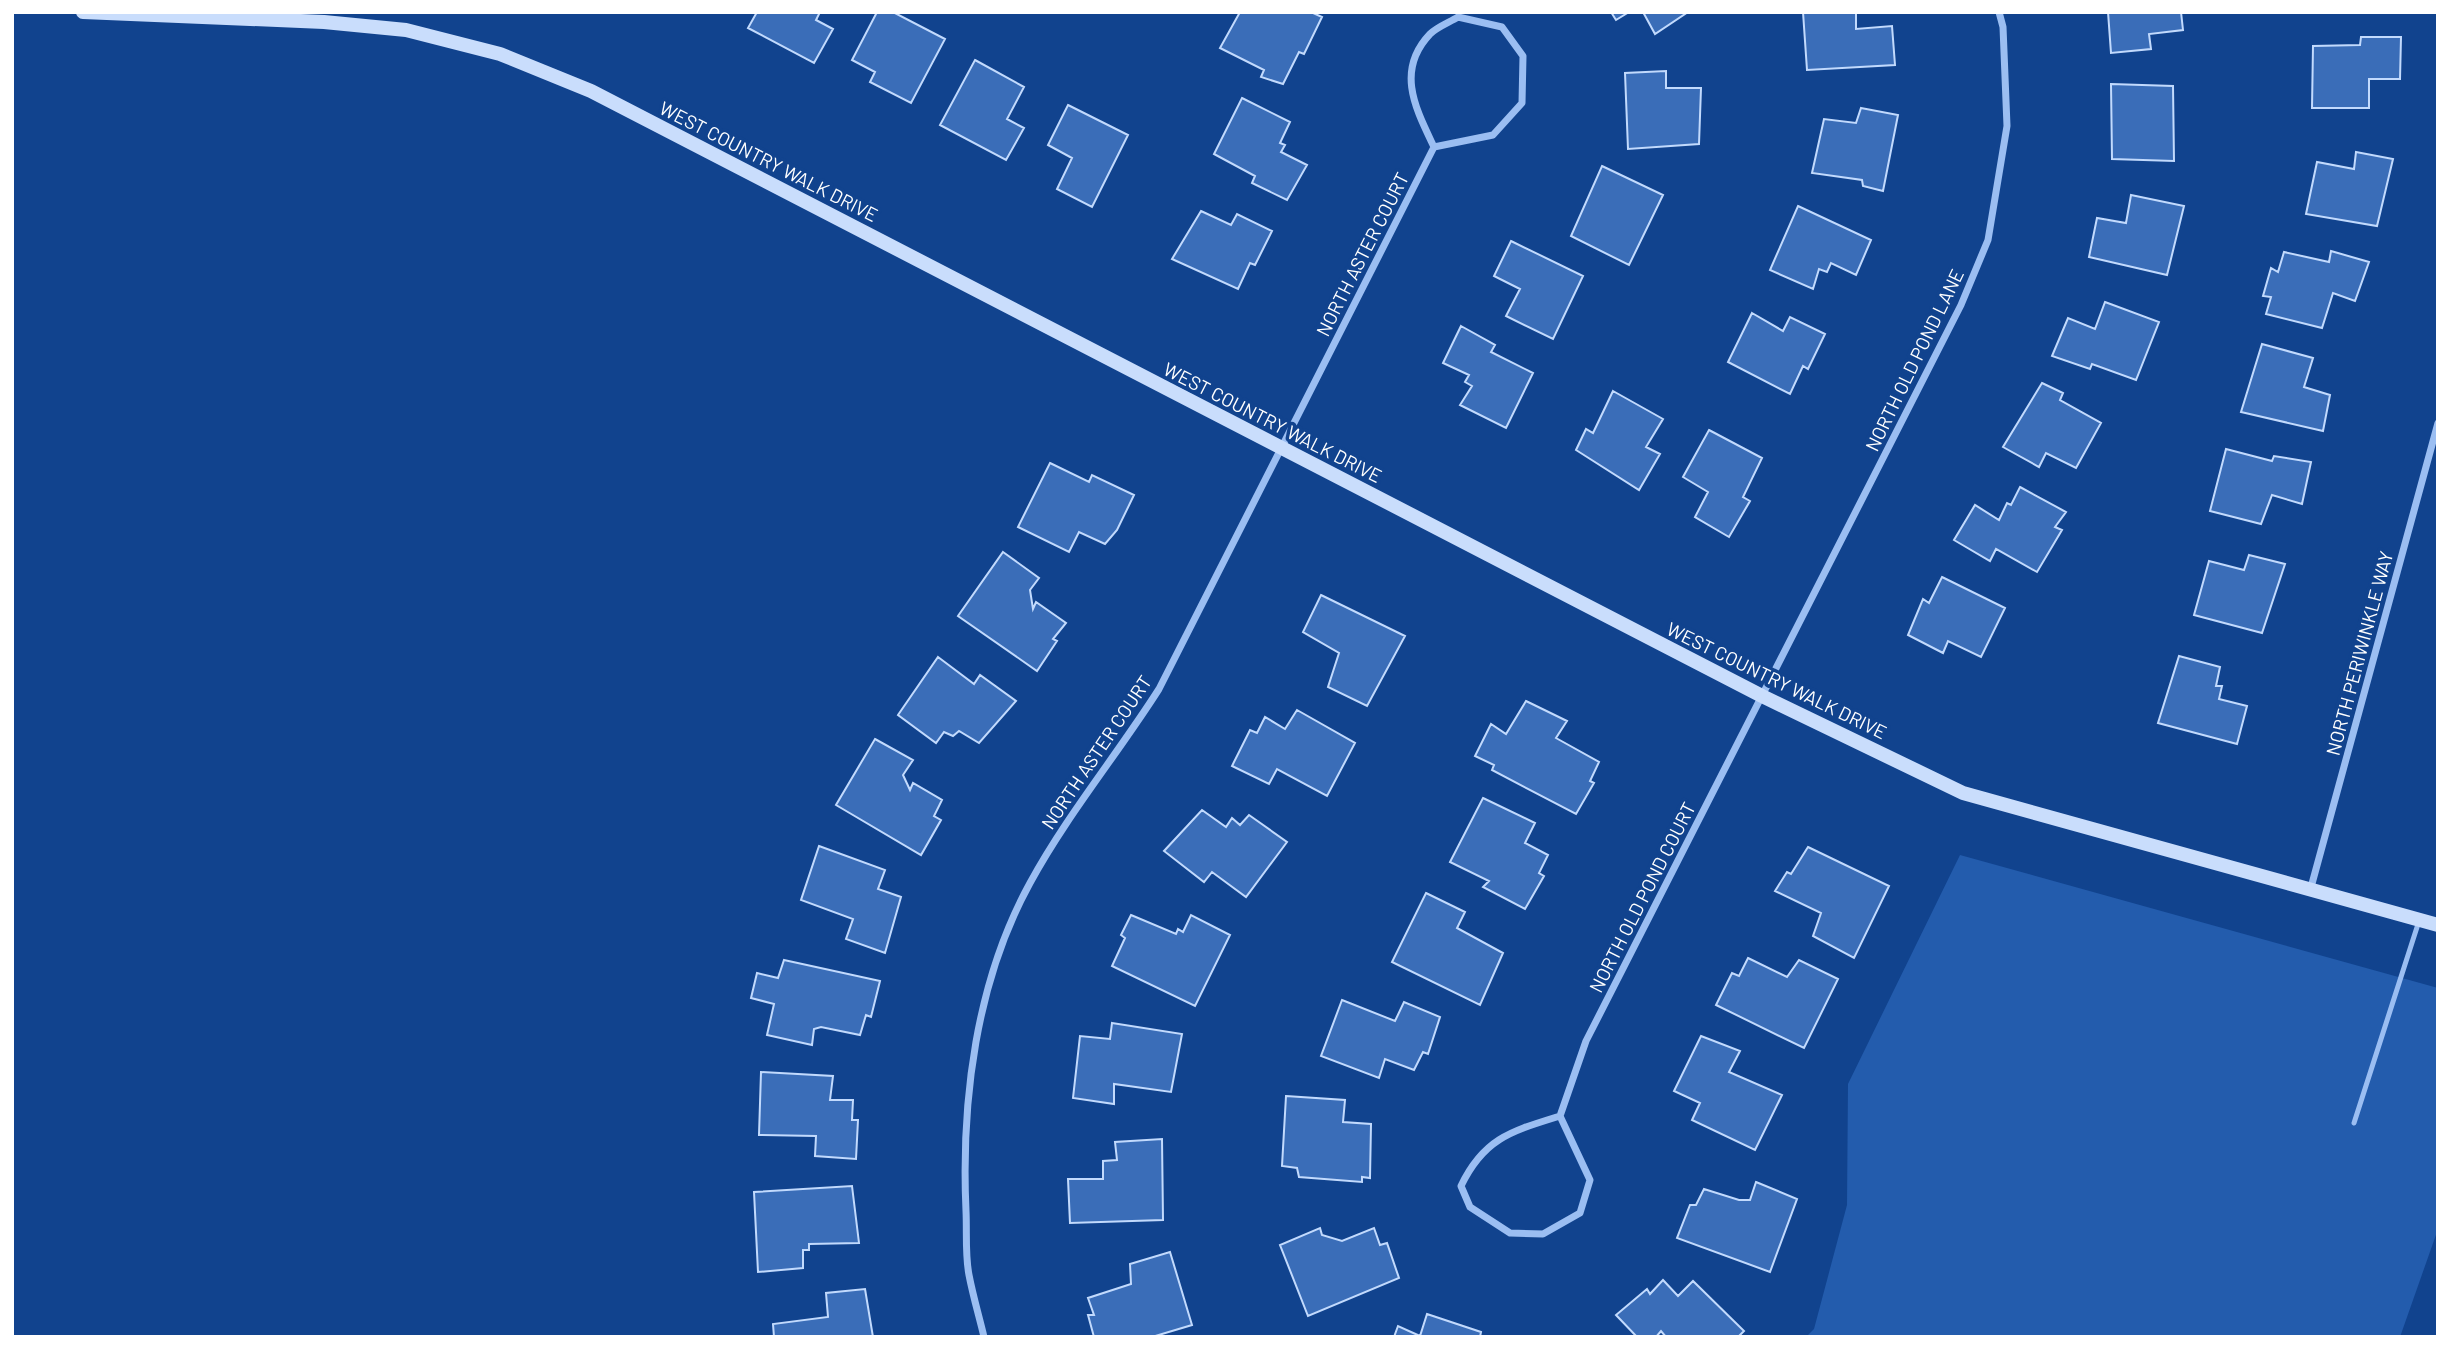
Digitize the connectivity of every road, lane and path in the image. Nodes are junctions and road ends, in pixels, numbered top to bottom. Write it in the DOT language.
graph roads {
  1 [pos="83,12"];
  2 [pos="2000,12"];
  3 [pos="1434,146"];
  4 [pos="2438,423"];
  5 [pos="1282,448"];
  6 [pos="1762,696"];
  7 [pos="2310,891"];
  8 [pos="2420,920"];
  9 [pos="2438,925"];
  10 [pos="1560,1115"];
  11 [pos="2354,1123"];
  12 [pos="984,1337"];
  1 -- 5 [label="street, WEST COUNTRY WALK DRIVE"];
  2 -- 6 [label="street, NORTH OLD POND LANE"];
  3 -- 3 [label="street"];
  3 -- 5 [label="street, NORTH ASTER COURT"];
  4 -- 7 [label="street, NORTH PERIWINKLE WAY"];
  5 -- 6 [label="street, WEST COUNTRY WALK DRIVE"];
  5 -- 12 [label="street, NORTH ASTER COURT"];
  6 -- 7 [label="street, WEST COUNTRY WALK DRIVE"];
  6 -- 10 [label="street, NORTH OLD POND COURT"];
  7 -- 8 [label="street, WEST COUNTRY WALK DRIVE"];
  8 -- 9 [label="street, WEST COUNTRY WALK DRIVE"];
  8 -- 11 [label="lane"];
  10 -- 10 [label="street"];
}
